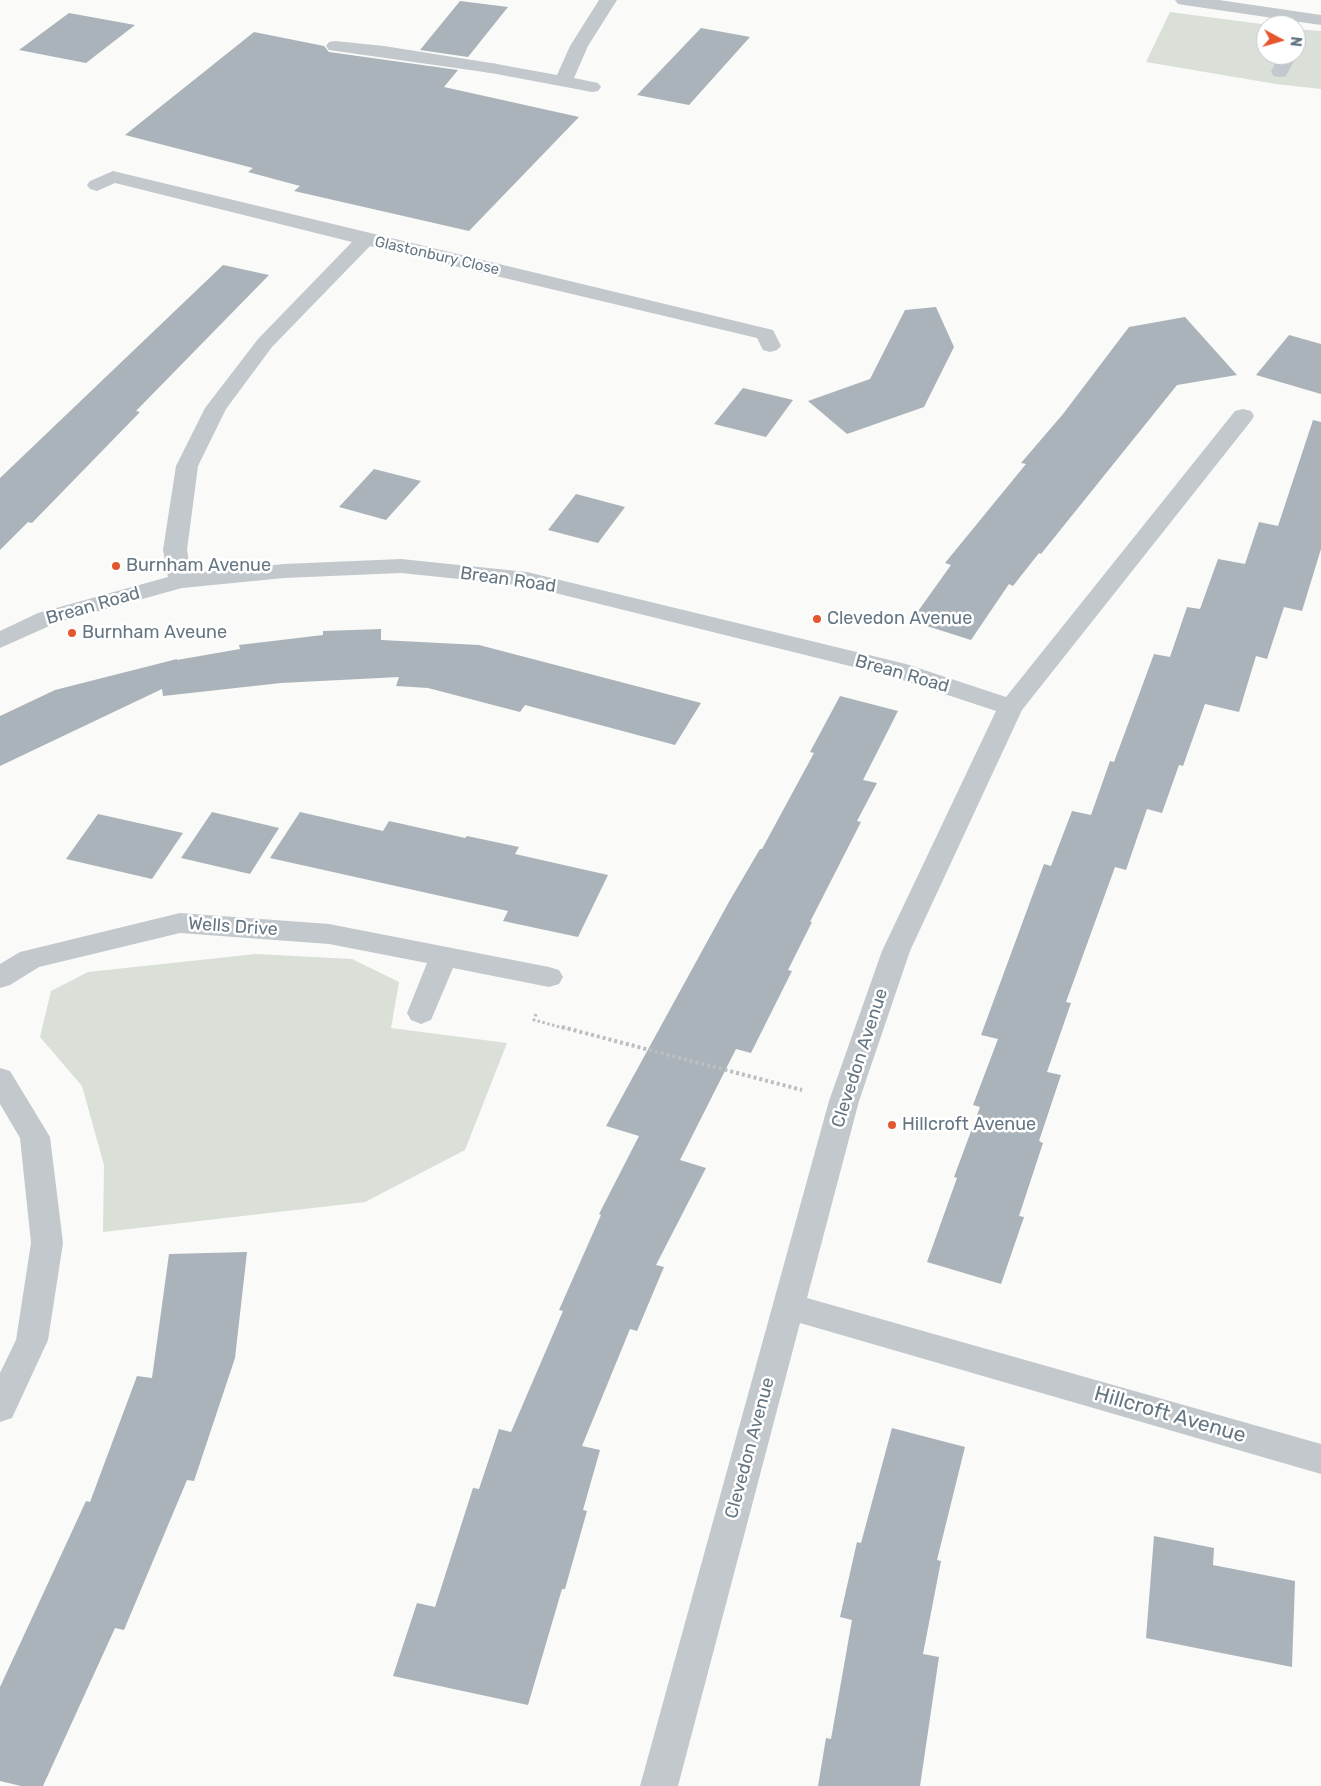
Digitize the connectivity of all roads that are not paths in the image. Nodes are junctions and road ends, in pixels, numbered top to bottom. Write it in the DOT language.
graph roads {
  1 [pos="608,0"];
  2 [pos="1184,0"];
  3 [pos="1312,19"];
  4 [pos="335,46"];
  5 [pos="1283,65"];
  6 [pos="1280,72"];
  7 [pos="563,82"];
  8 [pos="592,88"];
  9 [pos="97,185"];
  10 [pos="366,239"];
  11 [pos="770,346"];
  12 [pos="1243,416"];
  13 [pos="181,581"];
  14 [pos="0,640"];
  15 [pos="1012,707"];
  16 [pos="444,956"];
  17 [pos="548,977"];
  18 [pos="0,978"];
  19 [pos="421,1013"];
  20 [pos="0,1079"];
  21 [pos="788,1306"];
  22 [pos="0,1408"];
  23 [pos="1321,1459"];
  24 [pos="659,1786"];
  1 -- 7 [label="street"];
  2 -- 3 [label="street"];
  4 -- 7 [label="street"];
  5 -- 6 [label="street"];
  7 -- 8 [label="street"];
  9 -- 10 [label="street, Glastonbury Close"];
  10 -- 11 [label="street, Glastonbury Close"];
  10 -- 13 [label="street"];
  12 -- 15 [label="street, Clevedon Avenue"];
  13 -- 14 [label="street, Brean Road"];
  13 -- 15 [label="street, Brean Road"];
  15 -- 21 [label="street, Clevedon Avenue"];
  16 -- 17 [label="street, Wells Drive"];
  16 -- 18 [label="street, Wells Drive"];
  16 -- 19 [label="street"];
  20 -- 22 [label="street"];
  21 -- 23 [label="street, Hillcroft Avenue"];
  21 -- 24 [label="street, Clevedon Avenue"];
}
